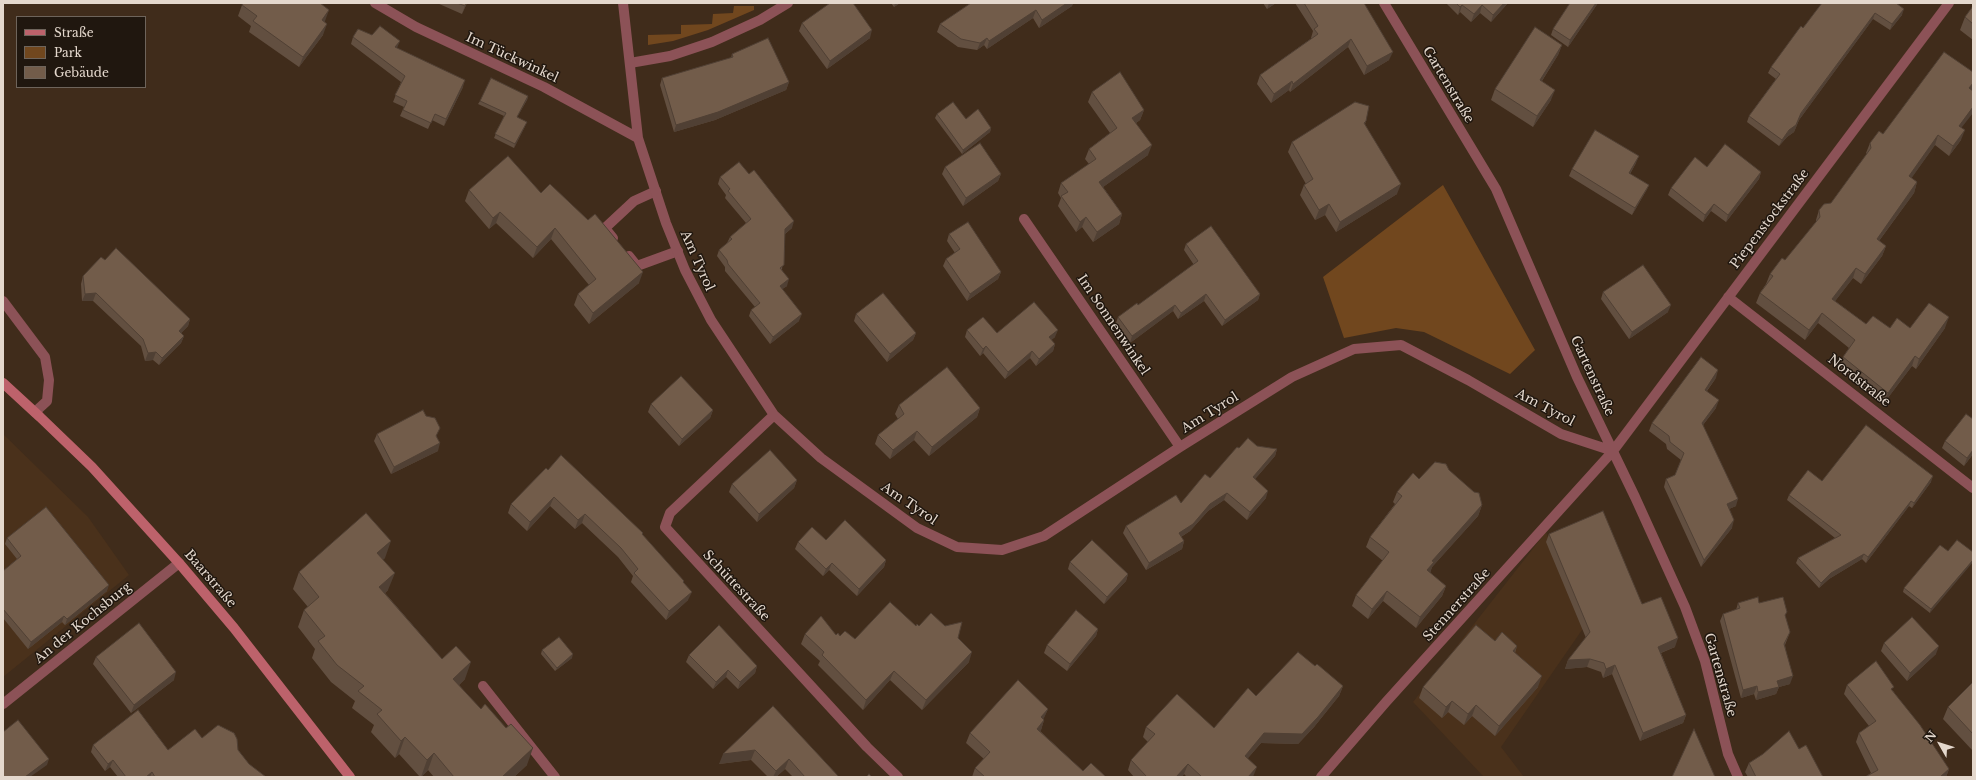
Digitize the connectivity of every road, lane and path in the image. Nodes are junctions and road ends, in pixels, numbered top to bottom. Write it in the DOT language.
graph roads {
  1 [pos="375,3"];
  2 [pos="623,3"];
  3 [pos="788,3"];
  4 [pos="1384,3"];
  5 [pos="1949,3"];
  6 [pos="630,63"];
  7 [pos="638,138"];
  8 [pos="656,191"];
  9 [pos="1024,219"];
  10 [pos="678,251"];
  11 [pos="1728,297"];
  12 [pos="3,301"];
  13 [pos="3,383"];
  14 [pos="35,412"];
  15 [pos="774,415"];
  16 [pos="1180,447"];
  17 [pos="1613,451"];
  18 [pos="1973,488"];
  19 [pos="179,563"];
  20 [pos="483,686"];
  21 [pos="3,704"];
  22 [pos="350,777"];
  23 [pos="555,777"];
  24 [pos="898,777"];
  25 [pos="1321,777"];
  26 [pos="1738,777"];
  1 -- 7 [label="street, Im Tückwinkel"];
  2 -- 6 [label="street, Am Tyrol"];
  3 -- 6 [label="street"];
  4 -- 17 [label="street, Gartenstraße"];
  5 -- 11 [label="street, Piepenstockstraße"];
  6 -- 7 [label="street, Am Tyrol"];
  7 -- 8 [label="street, Am Tyrol"];
  8 -- 10 [label="street, Am Tyrol"];
  8 -- 10 [label="street"];
  9 -- 16 [label="street, Im Sonnenwinkel"];
  10 -- 15 [label="street, Am Tyrol"];
  11 -- 17 [label="street, Piepenstockstraße"];
  11 -- 18 [label="street, Nordstraße"];
  12 -- 14 [label="street"];
  13 -- 14 [label="main road, Baarstraße"];
  14 -- 19 [label="main road, Baarstraße"];
  15 -- 16 [label="street, Am Tyrol"];
  15 -- 24 [label="street, Schüttestraße"];
  16 -- 17 [label="street, Am Tyrol"];
  17 -- 25 [label="street, Stennerstraße"];
  17 -- 26 [label="street, Gartenstraße"];
  19 -- 21 [label="street, An der Kochsburg"];
  19 -- 22 [label="main road, Baarstraße"];
  20 -- 23 [label="street"];
}
